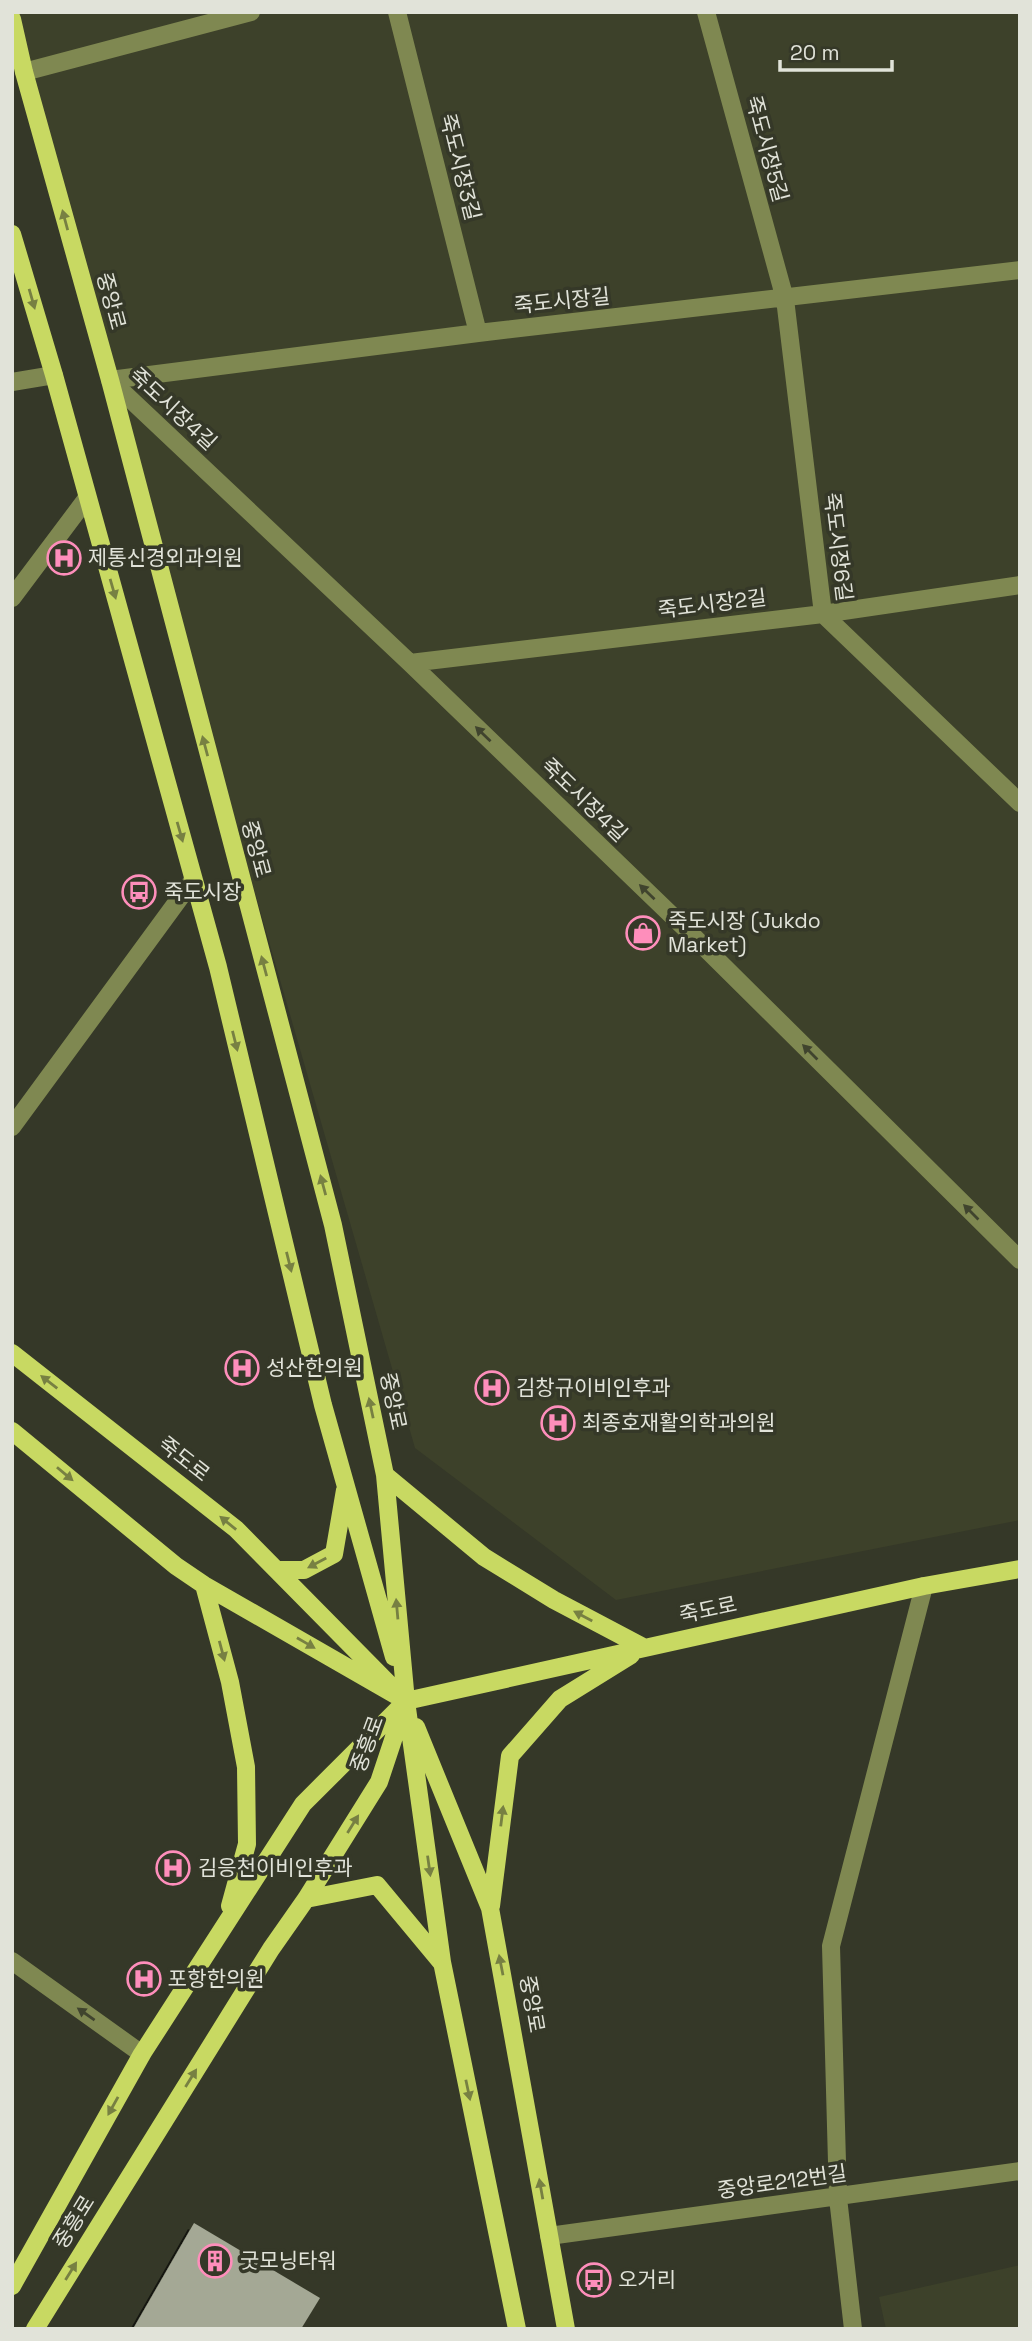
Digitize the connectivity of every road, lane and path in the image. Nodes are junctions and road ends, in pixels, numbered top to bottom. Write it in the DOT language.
graph roads {
  1 [pos="251,12"];
  2 [pos="397,12"];
  3 [pos="705,12"];
  4 [pos="12,19"];
  5 [pos="24,72"];
  6 [pos="12,234"];
  7 [pos="1020,270"];
  8 [pos="785,299"];
  9 [pos="478,333"];
  10 [pos="54,375"];
  11 [pos="110,380"];
  12 [pos="12,382"];
  13 [pos="87,498"];
  14 [pos="1020,585"];
  15 [pos="12,598"];
  16 [pos="823,614"];
  17 [pos="410,663"];
  18 [pos="1020,803"];
  19 [pos="194,880"];
  20 [pos="12,1127"];
  21 [pos="1017,1253"];
  22 [pos="12,1353"];
  23 [pos="12,1431"];
  24 [pos="385,1475"];
  25 [pos="345,1484"];
  26 [pos="1020,1569"];
  27 [pos="277,1570"];
  28 [pos="204,1585"];
  29 [pos="924,1586"];
  30 [pos="643,1647"];
  31 [pos="406,1701"];
  32 [pos="306,1899"];
  33 [pos="490,1908"];
  34 [pos="226,1923"];
  35 [pos="12,1961"];
  36 [pos="442,1962"];
  37 [pos="142,2054"];
  38 [pos="1020,2171"];
  39 [pos="838,2198"];
  40 [pos="549,2236"];
  41 [pos="12,2286"];
  42 [pos="35,2329"];
  43 [pos="517,2329"];
  44 [pos="566,2329"];
  45 [pos="852,2329"];
  1 -- 5 [label="street"];
  2 -- 9 [label="street, 죽도시장3길"];
  3 -- 8 [label="street, 죽도시장5길"];
  4 -- 5 [label="main road, 중앙로"];
  11 -- 5 [label="main road, 중앙로, one-way"];
  6 -- 10 [label="main road, 중앙로, one-way"];
  7 -- 8 [label="street, 죽도시장길"];
  8 -- 9 [label="street, 죽도시장길"];
  8 -- 16 [label="street, 죽도시장6길"];
  9 -- 11 [label="street, 죽도시장길"];
  10 -- 12 [label="street"];
  10 -- 13 [label="main road, 중앙로"];
  11 -- 17 [label="street, 죽도시장4길"];
  24 -- 11 [label="main road, 중앙로, one-way"];
  13 -- 15 [label="street"];
  13 -- 19 [label="main road, 중앙로, one-way"];
  14 -- 16 [label="street, 죽도시장2길"];
  16 -- 17 [label="street, 죽도시장2길"];
  16 -- 18 [label="street, 죽도시장6길"];
  21 -- 17 [label="street, 죽도시장4길, one-way"];
  19 -- 20 [label="street"];
  19 -- 25 [label="main road, 중앙로, one-way"];
  27 -- 22 [label="main road, 죽도로, one-way"];
  23 -- 28 [label="main road, one-way"];
  30 -- 24 [label="main road, one-way"];
  31 -- 24 [label="main road, 중앙로, one-way"];
  25 -- 27 [label="main road, one-way"];
  25 -- 31 [label="main road, 중앙로"];
  26 -- 29 [label="main road, 죽도로"];
  27 -- 31 [label="main road, 죽도로"];
  28 -- 31 [label="main road, one-way"];
  28 -- 34 [label="main road, one-way"];
  29 -- 30 [label="main road, 죽도로"];
  29 -- 39 [label="street"];
  30 -- 31 [label="main road, 죽도로"];
  33 -- 30 [label="main road, one-way"];
  32 -- 31 [label="main road, 중흥로, one-way"];
  31 -- 33 [label="main road, 중앙로"];
  31 -- 34 [label="main road, 중흥로"];
  31 -- 36 [label="main road, 중앙로, one-way"];
  32 -- 36 [label="main road"];
  42 -- 32 [label="main road, 중흥로, one-way"];
  40 -- 33 [label="main road, 중앙로, one-way"];
  34 -- 37 [label="main road, 중흥로"];
  37 -- 35 [label="street, one-way"];
  36 -- 43 [label="main road, 중앙로, one-way"];
  37 -- 41 [label="main road, 중흥로, one-way"];
  38 -- 39 [label="street, 중앙로212번길"];
  39 -- 40 [label="street, 중앙로212번길"];
  39 -- 45 [label="street"];
  40 -- 44 [label="main road, 중앙로"];
}
